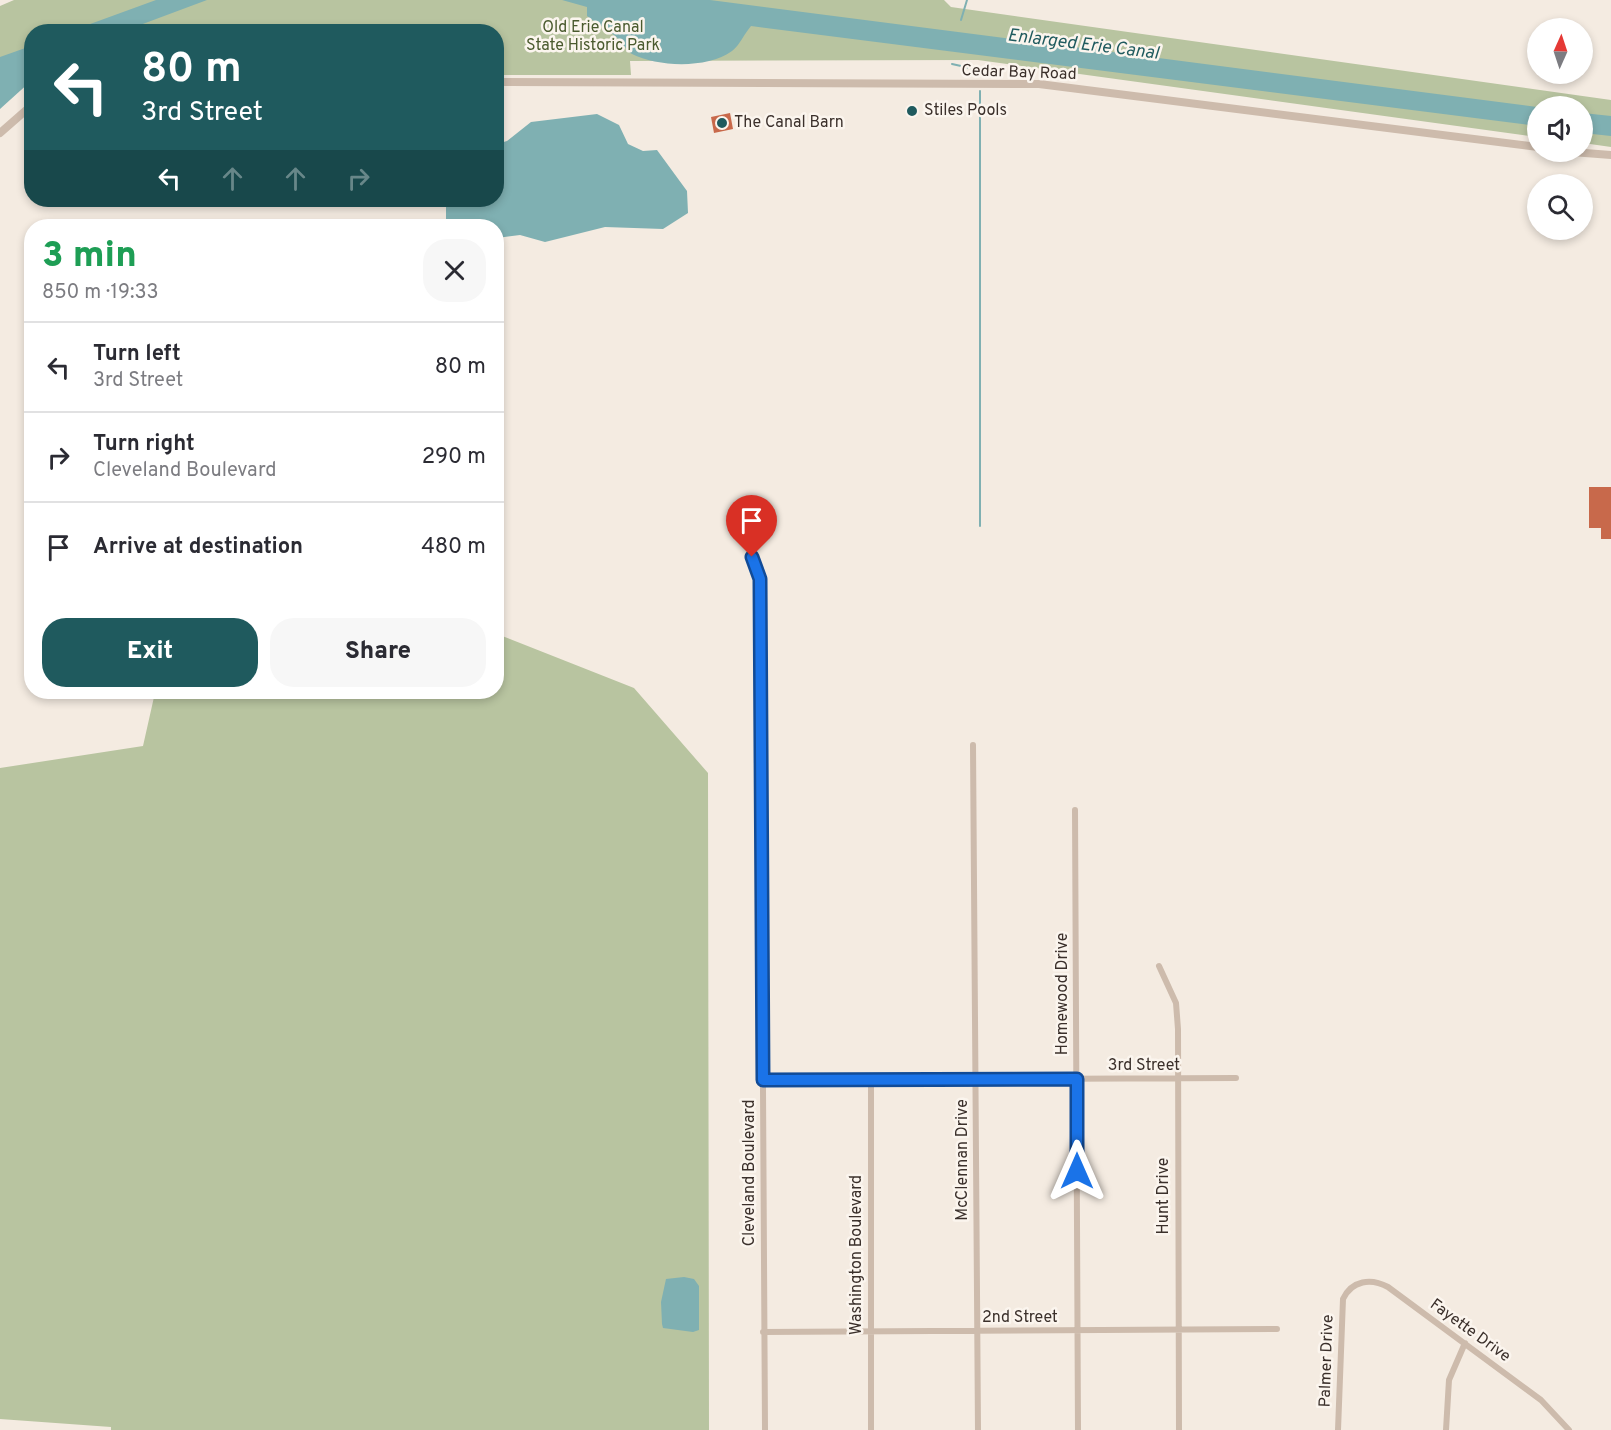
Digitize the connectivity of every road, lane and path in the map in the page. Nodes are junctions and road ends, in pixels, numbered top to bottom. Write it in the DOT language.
graph roads {
  1 [pos="504,82"];
  2 [pos="24,112"];
  3 [pos="0,133"];
  4 [pos="1527,146"];
  5 [pos="1593,154"];
  6 [pos="1611,155"];
  7 [pos="752,557"];
  8 [pos="973,745"];
  9 [pos="1075,810"];
  10 [pos="1159,966"];
  11 [pos="1236,1078"];
  12 [pos="871,1079"];
  13 [pos="1077,1079"];
  14 [pos="1178,1079"];
  15 [pos="763,1080"];
  16 [pos="976,1080"];
  17 [pos="1345,1293"];
  18 [pos="1277,1329"];
  19 [pos="1179,1330"];
  20 [pos="978,1331"];
  21 [pos="1077,1331"];
  22 [pos="763,1332"];
  23 [pos="871,1332"];
  24 [pos="1465,1343"];
  25 [pos="765,1430"];
  26 [pos="872,1430"];
  27 [pos="978,1430"];
  28 [pos="1078,1430"];
  29 [pos="1179,1430"];
  30 [pos="1338,1430"];
  31 [pos="1446,1430"];
  32 [pos="1569,1430"];
  1 -- 4 [label="street, Cedar Bay Road"];
  2 -- 3 [label="street"];
  5 -- 6 [label="street"];
  7 -- 15 [label="street, Cleveland Boulevard"];
  8 -- 16 [label="street, McClennan Drive"];
  9 -- 13 [label="street, Homewood Drive"];
  10 -- 14 [label="street, Hunt Drive"];
  11 -- 14 [label="street, 3rd Street"];
  12 -- 15 [label="street, 3rd Street"];
  12 -- 16 [label="street, 3rd Street"];
  12 -- 23 [label="street, Washington Boulevard"];
  13 -- 14 [label="street, 3rd Street"];
  13 -- 16 [label="street, 3rd Street"];
  13 -- 21 [label="street, Homewood Drive"];
  14 -- 19 [label="street, Hunt Drive"];
  15 -- 22 [label="street, Cleveland Boulevard"];
  16 -- 20 [label="street, McClennan Drive"];
  17 -- 24 [label="street, Fayette Drive"];
  17 -- 30 [label="street, Palmer Drive"];
  18 -- 19 [label="street, 2nd Street"];
  19 -- 21 [label="street, 2nd Street"];
  19 -- 29 [label="street, Hunt Drive"];
  20 -- 21 [label="street, 2nd Street"];
  20 -- 23 [label="street, 2nd Street"];
  20 -- 27 [label="street, McClennan Drive"];
  21 -- 28 [label="street, Homewood Drive"];
  22 -- 23 [label="street, 2nd Street"];
  22 -- 25 [label="street, Cleveland Boulevard"];
  23 -- 26 [label="street, Washington Boulevard"];
  24 -- 31 [label="street"];
  24 -- 32 [label="street, Fayette Drive"];
}
